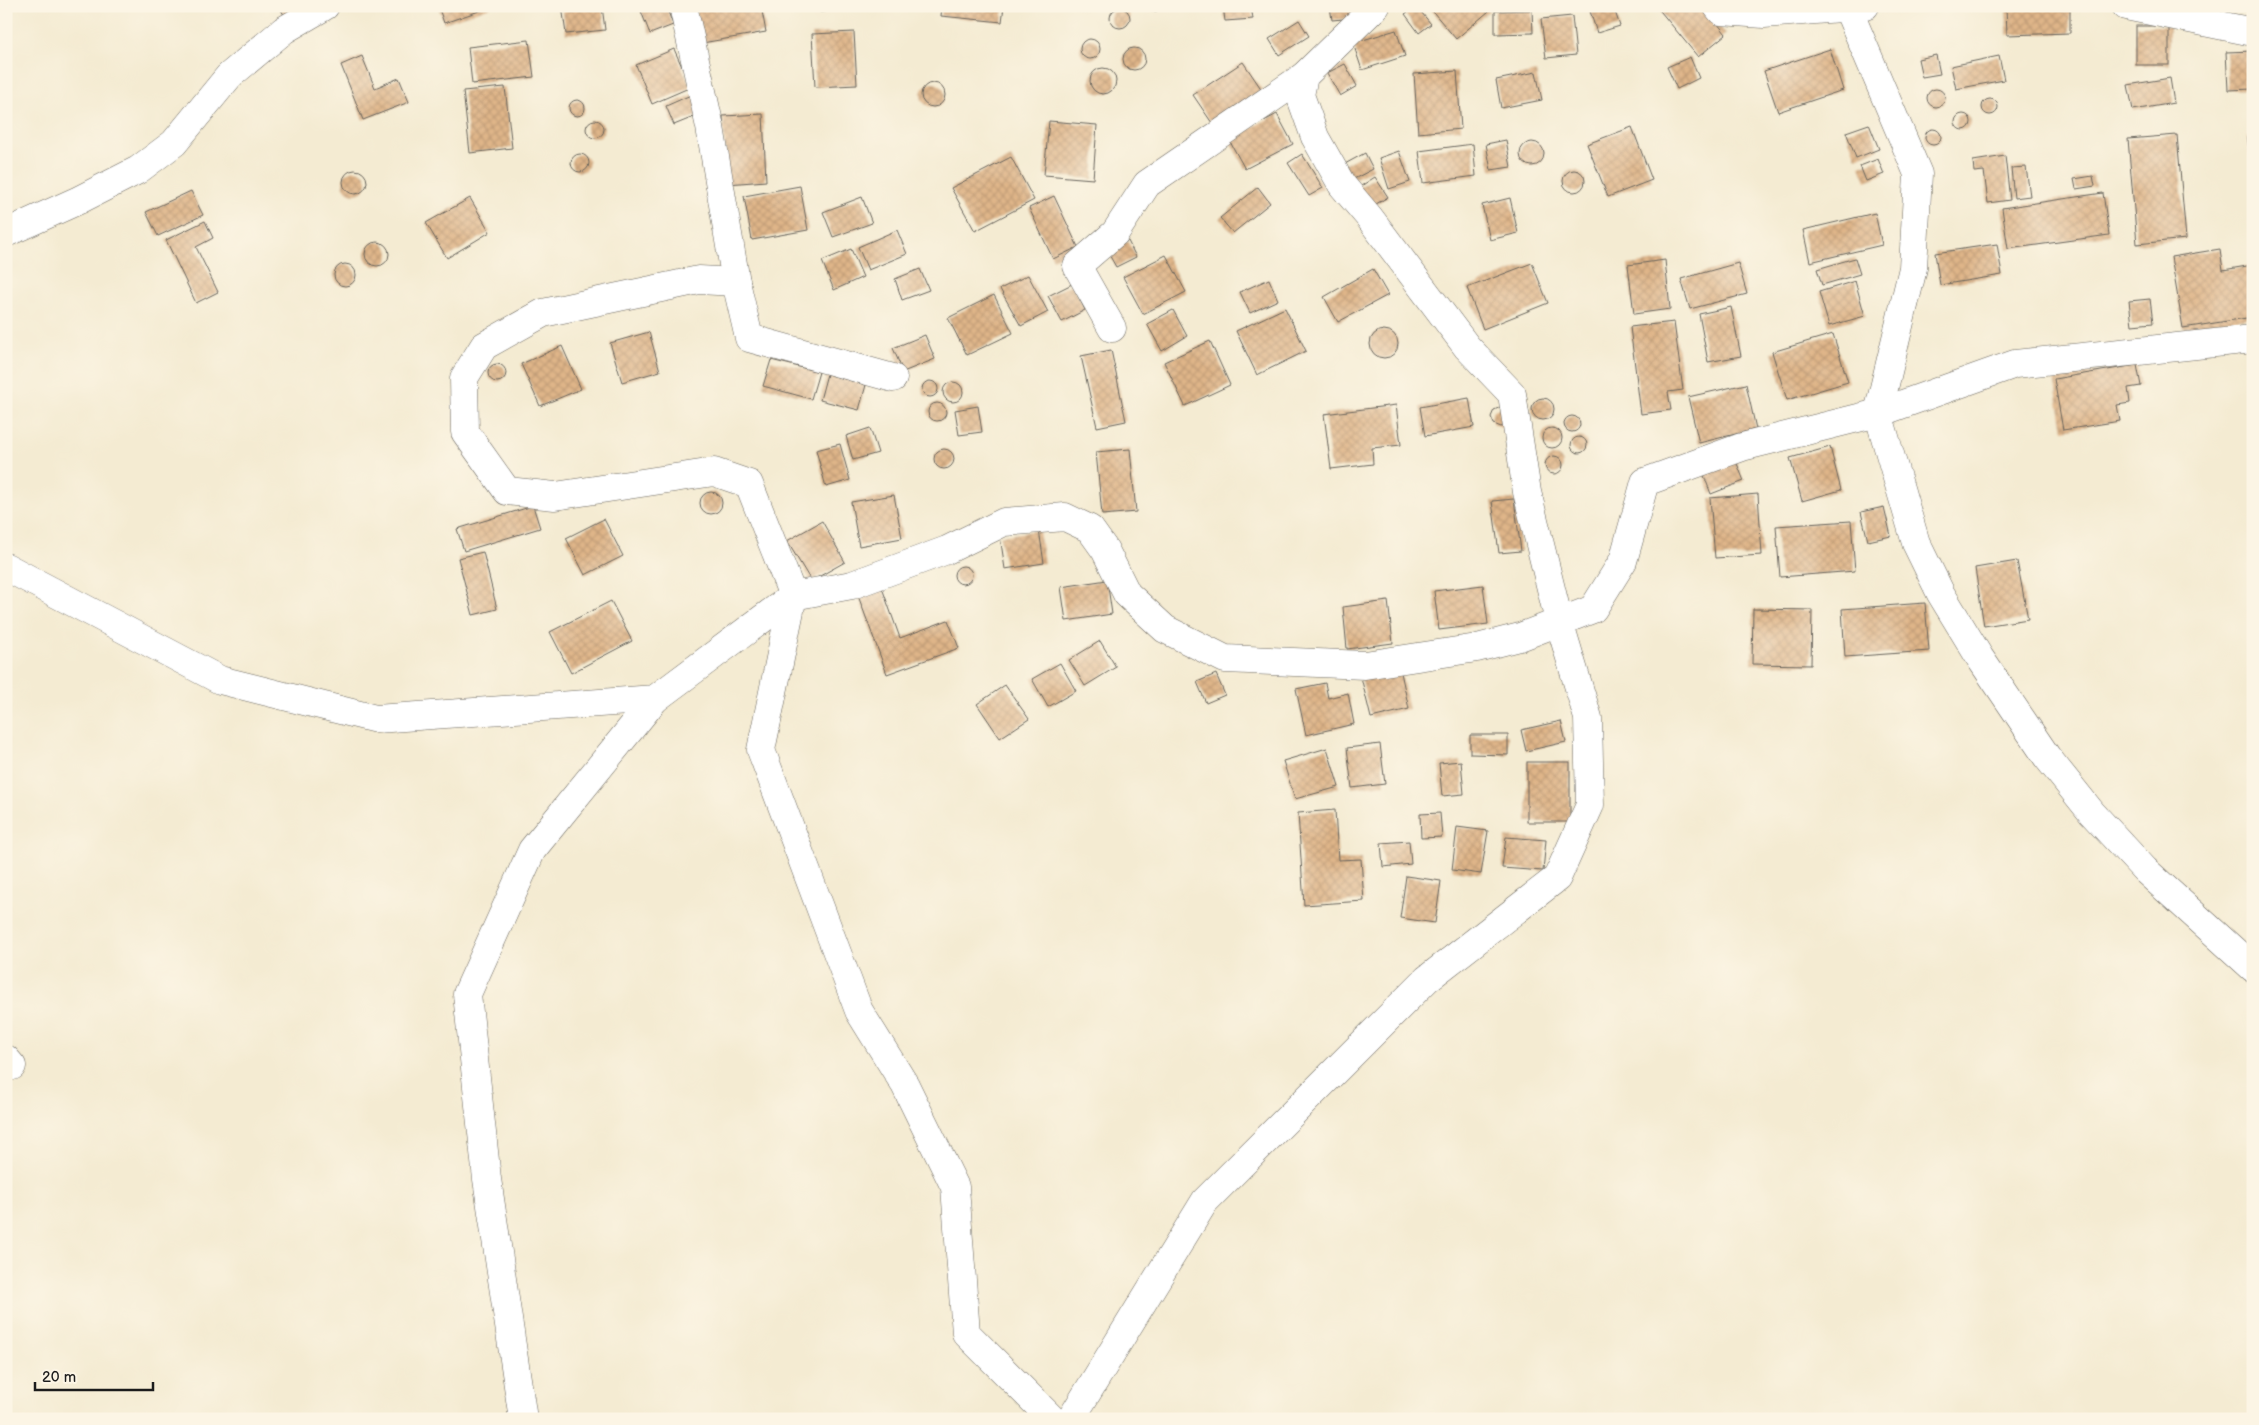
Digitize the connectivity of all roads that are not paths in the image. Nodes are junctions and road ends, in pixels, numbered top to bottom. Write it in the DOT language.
graph roads {
  1 [pos="325,6"];
  2 [pos="682,6"];
  3 [pos="1716,6"];
  4 [pos="2126,6"];
  5 [pos="1374,7"];
  6 [pos="1857,8"];
  7 [pos="2253,32"];
  8 [pos="1304,76"];
  9 [pos="6,233"];
  10 [pos="736,282"];
  11 [pos="1112,328"];
  12 [pos="2253,339"];
  13 [pos="893,378"];
  14 [pos="1878,413"];
  15 [pos="6,567"];
  16 [pos="793,596"];
  17 [pos="1558,621"];
  18 [pos="655,699"];
  19 [pos="2253,968"];
  20 [pos="523,1419"];
  21 [pos="1052,1419"];
  22 [pos="1071,1419"];
  1 -- 9 [label="street"];
  2 -- 10 [label="street"];
  3 -- 6 [label="street"];
  4 -- 7 [label="street"];
  5 -- 8 [label="street"];
  6 -- 14 [label="street"];
  8 -- 11 [label="street"];
  8 -- 17 [label="street"];
  10 -- 13 [label="street"];
  10 -- 16 [label="street"];
  12 -- 14 [label="street"];
  14 -- 17 [label="street"];
  14 -- 19 [label="street"];
  15 -- 18 [label="street"];
  16 -- 17 [label="street"];
  16 -- 18 [label="street"];
  16 -- 21 [label="street"];
  17 -- 22 [label="street"];
  18 -- 20 [label="street"];
}
